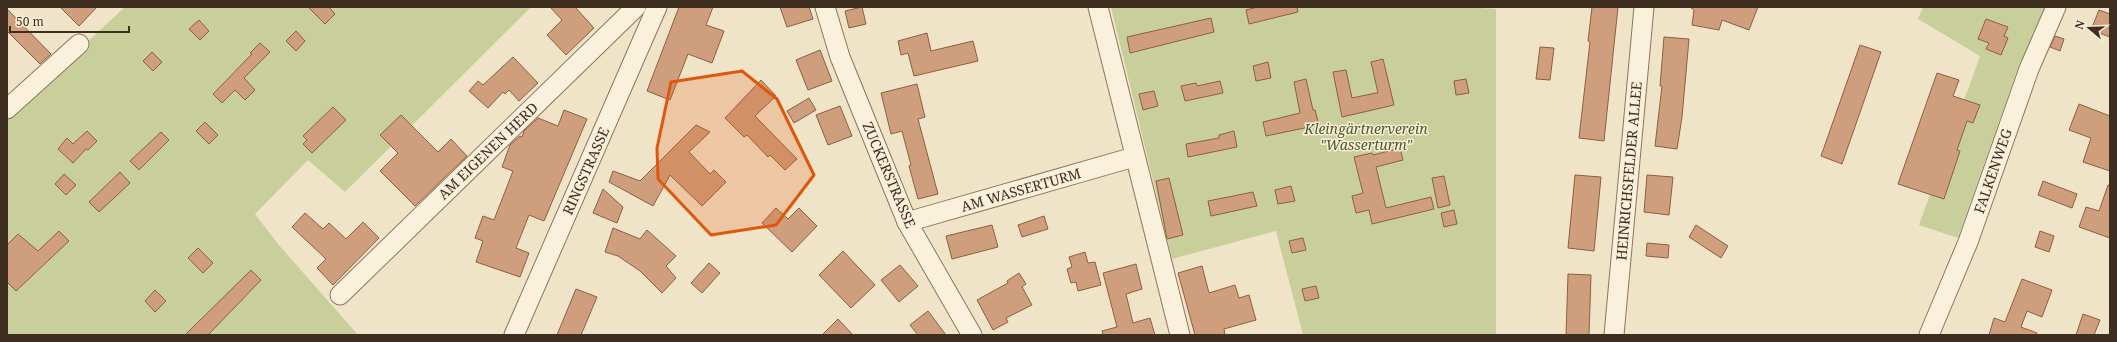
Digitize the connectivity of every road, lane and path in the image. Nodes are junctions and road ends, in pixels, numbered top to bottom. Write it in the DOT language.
graph roads {
  1 [pos="636,7"];
  2 [pos="657,7"];
  3 [pos="825,7"];
  4 [pos="1098,7"];
  5 [pos="1644,7"];
  6 [pos="2056,7"];
  7 [pos="79,44"];
  8 [pos="7,109"];
  9 [pos="1134,157"];
  10 [pos="907,222"];
  11 [pos="340,295"];
  12 [pos="514,335"];
  13 [pos="972,335"];
  14 [pos="1180,335"];
  15 [pos="1614,335"];
  16 [pos="1929,335"];
  1 -- 11 [label="street, AM EIGENEN HERD"];
  2 -- 12 [label="street, RINGSTRASSE"];
  3 -- 10 [label="street, ZUCKERSTRASSE"];
  4 -- 9 [label="street"];
  5 -- 15 [label="street, HEINRICHSFELDER ALLEE"];
  6 -- 16 [label="street, FALKENWEG"];
  7 -- 8 [label="street"];
  9 -- 10 [label="street, AM WASSERTURM"];
  9 -- 14 [label="street"];
  10 -- 13 [label="street, ZUCKERSTRASSE"];
}
